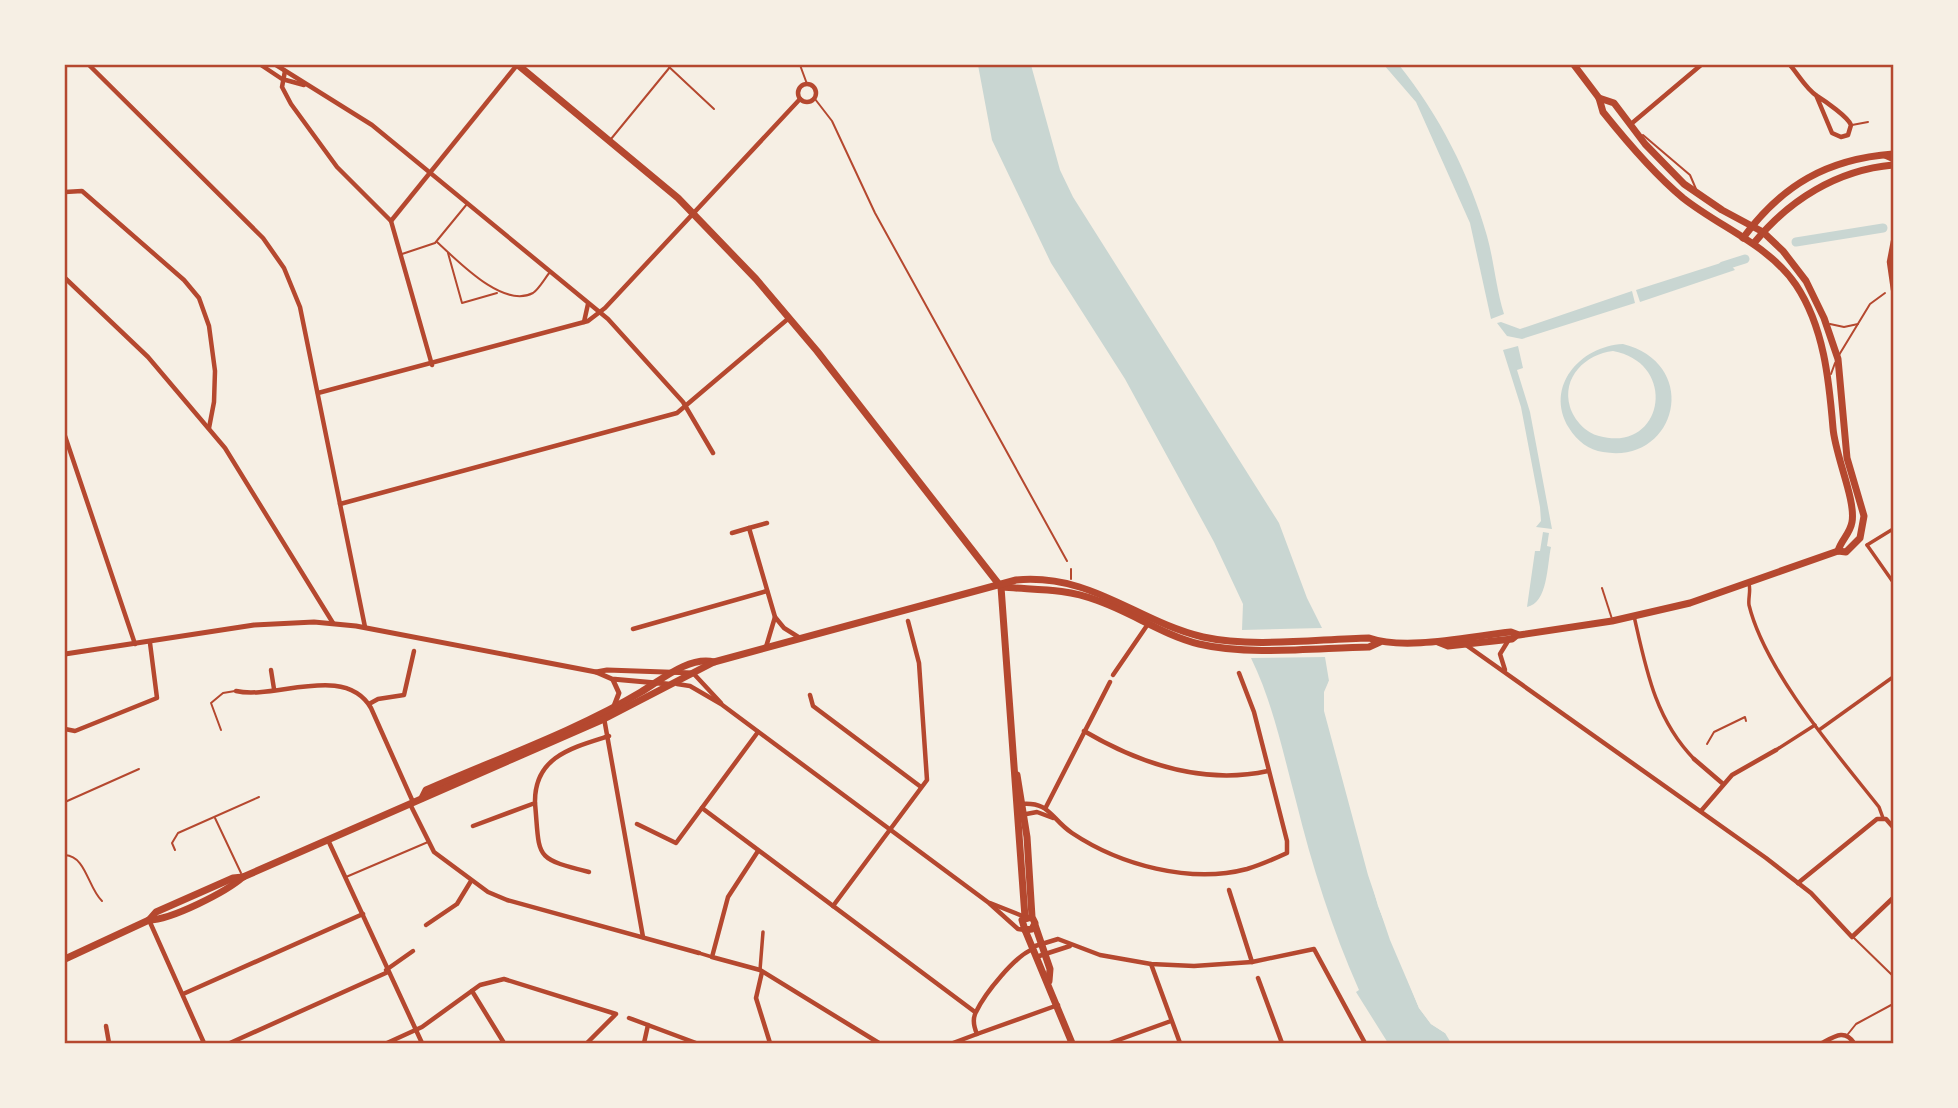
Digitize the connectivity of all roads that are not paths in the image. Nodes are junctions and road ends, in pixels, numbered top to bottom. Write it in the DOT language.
graph roads {
  1 [pos="89,65"];
  2 [pos="275,65"];
  3 [pos="517,65"];
  4 [pos="800,65"];
  5 [pos="1574,65"];
  6 [pos="1701,65"];
  7 [pos="1790,65"];
  8 [pos="262,66"];
  9 [pos="668,66"];
  10 [pos="285,71"];
  11 [pos="282,79"];
  12 [pos="807,83"];
  13 [pos="310,87"];
  14 [pos="1816,95"];
  15 [pos="1599,98"];
  16 [pos="800,99"];
  17 [pos="815,99"];
  18 [pos="714,109"];
  19 [pos="1868,122"];
  20 [pos="1631,124"];
  21 [pos="1851,125"];
  22 [pos="610,140"];
  23 [pos="1893,154"];
  24 [pos="1880,155"];
  25 [pos="1893,163"];
  26 [pos="430,173"];
  27 [pos="65,192"];
  28 [pos="468,204"];
  29 [pos="695,213"];
  30 [pos="391,221"];
  31 [pos="1751,226"];
  32 [pos="1763,232"];
  33 [pos="1743,238"];
  34 [pos="1893,241"];
  35 [pos="437,242"];
  36 [pos="1754,243"];
  37 [pos="448,252"];
  38 [pos="401,254"];
  39 [pos="551,271"];
  40 [pos="65,278"];
  41 [pos="1893,290"];
  42 [pos="498,293"];
  43 [pos="1885,293"];
  44 [pos="588,302"];
  45 [pos="600,312"];
  46 [pos="790,318"];
  47 [pos="1824,318"];
  48 [pos="584,323"];
  49 [pos="1858,324"];
  50 [pos="1838,359"];
  51 [pos="432,365"];
  52 [pos="1829,379"];
  53 [pos="318,393"];
  54 [pos="686,407"];
  55 [pos="209,428"];
  56 [pos="65,436"];
  57 [pos="713,453"];
  58 [pos="340,504"];
  59 [pos="767,523"];
  60 [pos="749,528"];
  61 [pos="1893,529"];
  62 [pos="732,533"];
  63 [pos="1857,542"];
  64 [pos="1867,545"];
  65 [pos="1838,551"];
  66 [pos="1067,561"];
  67 [pos="1071,569"];
  68 [pos="1072,579"];
  69 [pos="1893,582"];
  70 [pos="1749,584"];
  71 [pos="1001,587"];
  72 [pos="1602,588"];
  73 [pos="767,591"];
  74 [pos="1634,616"];
  75 [pos="775,617"];
  76 [pos="908,618"];
  77 [pos="1612,621"];
  78 [pos="333,623"];
  79 [pos="1148,623"];
  80 [pos="365,627"];
  81 [pos="633,629"];
  82 [pos="1484,635"];
  83 [pos="1514,637"];
  84 [pos="800,638"];
  85 [pos="1452,638"];
  86 [pos="1438,642"];
  87 [pos="150,643"];
  88 [pos="1333,643"];
  89 [pos="135,645"];
  90 [pos="766,647"];
  91 [pos="1472,647"];
  92 [pos="414,651"];
  93 [pos="65,654"];
  94 [pos="714,662"];
  95 [pos="271,670"];
  96 [pos="675,671"];
  97 [pos="1505,671"];
  98 [pos="596,673"];
  99 [pos="693,673"];
  100 [pos="1239,673"];
  101 [pos="1113,676"];
  102 [pos="1893,677"];
  103 [pos="612,679"];
  104 [pos="1110,682"];
  105 [pos="653,684"];
  106 [pos="672,684"];
  107 [pos="274,689"];
  108 [pos="236,691"];
  109 [pos="810,695"];
  110 [pos="369,704"];
  111 [pos="721,704"];
  112 [pos="614,706"];
  113 [pos="603,715"];
  114 [pos="1746,721"];
  115 [pos="1815,725"];
  116 [pos="65,729"];
  117 [pos="221,730"];
  118 [pos="1819,730"];
  119 [pos="758,732"];
  120 [pos="1084,732"];
  121 [pos="609,736"];
  122 [pos="1707,744"];
  123 [pos="1776,750"];
  124 [pos="1694,760"];
  125 [pos="139,769"];
  126 [pos="1268,771"];
  127 [pos="1722,783"];
  128 [pos="921,787"];
  129 [pos="259,797"];
  130 [pos="65,802"];
  131 [pos="411,803"];
  132 [pos="536,803"];
  133 [pos="1018,804"];
  134 [pos="1046,807"];
  135 [pos="702,808"];
  136 [pos="1701,811"];
  137 [pos="1019,815"];
  138 [pos="215,817"];
  139 [pos="1054,818"];
  140 [pos="1882,818"];
  141 [pos="636,824"];
  142 [pos="473,826"];
  143 [pos="1893,827"];
  144 [pos="891,829"];
  145 [pos="328,839"];
  146 [pos="428,842"];
  147 [pos="65,845"];
  148 [pos="174,850"];
  149 [pos="758,850"];
  150 [pos="65,855"];
  151 [pos="589,872"];
  152 [pos="243,877"];
  153 [pos="345,878"];
  154 [pos="471,881"];
  155 [pos="1798,883"];
  156 [pos="1229,890"];
  157 [pos="1893,898"];
  158 [pos="102,901"];
  159 [pos="989,903"];
  160 [pos="833,906"];
  161 [pos="363,914"];
  162 [pos="1028,917"];
  163 [pos="149,920"];
  164 [pos="426,925"];
  165 [pos="1035,925"];
  166 [pos="1025,930"];
  167 [pos="763,932"];
  168 [pos="643,937"];
  169 [pos="1852,937"];
  170 [pos="1041,944"];
  171 [pos="1070,946"];
  172 [pos="413,951"];
  173 [pos="1035,952"];
  174 [pos="699,953"];
  175 [pos="712,957"];
  176 [pos="65,959"];
  177 [pos="1252,962"];
  178 [pos="1151,964"];
  179 [pos="387,971"];
  180 [pos="761,971"];
  181 [pos="1893,976"];
  182 [pos="1258,978"];
  183 [pos="472,991"];
  184 [pos="184,994"];
  185 [pos="1893,1004"];
  186 [pos="1058,1005"];
  187 [pos="975,1012"];
  188 [pos="629,1018"];
  189 [pos="1171,1021"];
  190 [pos="648,1025"];
  191 [pos="106,1026"];
  192 [pos="415,1031"];
  193 [pos="977,1034"];
  194 [pos="1847,1035"];
  195 [pos="963,1041"];
  196 [pos="109,1043"];
  197 [pos="204,1043"];
  198 [pos="230,1043"];
  199 [pos="387,1043"];
  200 [pos="422,1043"];
  201 [pos="503,1043"];
  202 [pos="587,1043"];
  203 [pos="644,1043"];
  204 [pos="696,1043"];
  205 [pos="770,1043"];
  206 [pos="879,1043"];
  207 [pos="953,1043"];
  208 [pos="1072,1043"];
  209 [pos="1110,1043"];
  210 [pos="1180,1043"];
  211 [pos="1282,1043"];
  212 [pos="1365,1043"];
  213 [pos="1822,1043"];
  214 [pos="1854,1043"];
  1 -- 53 [label="street"];
  2 -- 10 [label="street"];
  3 -- 22 [label="main road"];
  3 -- 26 [label="street"];
  4 -- 12 [label="lane"];
  5 -- 15 [label="main road"];
  6 -- 20 [label="street"];
  7 -- 14 [label="street"];
  8 -- 11 [label="street"];
  9 -- 18 [label="lane"];
  9 -- 22 [label="lane"];
  10 -- 11 [label="street"];
  10 -- 13 [label="street"];
  11 -- 13 [label="street"];
  11 -- 30 [label="street"];
  12 -- 16 [label="street"];
  12 -- 17 [label="street"];
  13 -- 26 [label="street"];
  14 -- 21 [label="street"];
  14 -- 21 [label="street"];
  15 -- 20 [label="main road"];
  15 -- 33 [label="main road"];
  16 -- 17 [label="street"];
  16 -- 29 [label="street"];
  17 -- 66 [label="lane"];
  19 -- 21 [label="lane"];
  20 -- 31 [label="main road"];
  22 -- 29 [label="main road"];
  23 -- 24 [label="main road"];
  24 -- 25 [label="street"];
  24 -- 31 [label="main road"];
  25 -- 32 [label="main road"];
  26 -- 28 [label="street"];
  26 -- 30 [label="street"];
  27 -- 55 [label="street"];
  28 -- 35 [label="lane"];
  28 -- 39 [label="street"];
  29 -- 45 [label="street"];
  29 -- 46 [label="main road"];
  30 -- 38 [label="street"];
  31 -- 32 [label="main road"];
  31 -- 33 [label="main road"];
  32 -- 36 [label="main road"];
  32 -- 47 [label="main road"];
  33 -- 36 [label="main road"];
  34 -- 41 [label="street"];
  35 -- 37 [label="lane"];
  35 -- 38 [label="lane"];
  36 -- 52 [label="main road"];
  37 -- 42 [label="lane"];
  37 -- 42 [label="lane"];
  38 -- 51 [label="street"];
  39 -- 42 [label="lane"];
  39 -- 44 [label="street"];
  40 -- 55 [label="street"];
  41 -- 43 [label="street"];
  43 -- 49 [label="lane"];
  44 -- 45 [label="street"];
  44 -- 48 [label="street"];
  45 -- 48 [label="street"];
  45 -- 54 [label="street"];
  46 -- 54 [label="street"];
  46 -- 71 [label="main road"];
  47 -- 49 [label="lane"];
  47 -- 50 [label="main road"];
  48 -- 51 [label="street"];
  49 -- 50 [label="lane"];
  50 -- 52 [label="lane"];
  50 -- 63 [label="main road"];
  51 -- 53 [label="street"];
  52 -- 65 [label="main road"];
  53 -- 58 [label="street"];
  54 -- 57 [label="street"];
  54 -- 58 [label="street"];
  55 -- 78 [label="street"];
  56 -- 89 [label="street"];
  58 -- 80 [label="street"];
  59 -- 60 [label="street"];
  60 -- 62 [label="street"];
  60 -- 73 [label="street"];
  61 -- 64 [label="street"];
  63 -- 64 [label="street"];
  63 -- 65 [label="main road"];
  64 -- 69 [label="street"];
  65 -- 70 [label="main road"];
  67 -- 68 [label="lane"];
  70 -- 74 [label="main road"];
  70 -- 115 [label="street"];
  71 -- 79 [label="main road"];
  71 -- 84 [label="main road"];
  71 -- 88 [label="main road"];
  71 -- 133 [label="main road"];
  72 -- 77 [label="lane"];
  73 -- 75 [label="street"];
  73 -- 81 [label="street"];
  74 -- 77 [label="main road"];
  74 -- 124 [label="street"];
  75 -- 84 [label="street"];
  75 -- 90 [label="street"];
  76 -- 128 [label="street"];
  77 -- 83 [label="main road"];
  78 -- 80 [label="street"];
  78 -- 87 [label="street"];
  79 -- 88 [label="main road"];
  79 -- 101 [label="street"];
  80 -- 98 [label="street"];
  82 -- 83 [label="main road"];
  82 -- 85 [label="main road"];
  82 -- 91 [label="street"];
  83 -- 91 [label="main road"];
  83 -- 97 [label="street"];
  84 -- 90 [label="main road"];
  85 -- 86 [label="main road"];
  85 -- 91 [label="street"];
  86 -- 88 [label="main road"];
  86 -- 91 [label="main road"];
  87 -- 89 [label="street"];
  87 -- 116 [label="street"];
  89 -- 93 [label="street"];
  90 -- 94 [label="main road"];
  91 -- 97 [label="street"];
  92 -- 110 [label="street"];
  94 -- 96 [label="main road"];
  94 -- 99 [label="main road"];
  95 -- 107 [label="street"];
  96 -- 98 [label="street"];
  96 -- 99 [label="street"];
  96 -- 105 [label="main road"];
  97 -- 136 [label="street"];
  98 -- 103 [label="street"];
  99 -- 106 [label="main road"];
  99 -- 111 [label="street"];
  100 -- 126 [label="street"];
  102 -- 118 [label="street"];
  103 -- 105 [label="street"];
  103 -- 112 [label="street"];
  104 -- 120 [label="street"];
  105 -- 106 [label="street"];
  105 -- 112 [label="main road"];
  106 -- 111 [label="street"];
  106 -- 113 [label="main road"];
  107 -- 108 [label="street"];
  107 -- 110 [label="street"];
  108 -- 117 [label="lane"];
  109 -- 128 [label="street"];
  110 -- 131 [label="street"];
  111 -- 119 [label="street"];
  112 -- 113 [label="main road"];
  113 -- 121 [label="street"];
  113 -- 131 [label="main road"];
  114 -- 122 [label="lane"];
  115 -- 118 [label="street"];
  115 -- 123 [label="street"];
  118 -- 140 [label="street"];
  119 -- 135 [label="street"];
  119 -- 144 [label="street"];
  120 -- 126 [label="street"];
  120 -- 134 [label="street"];
  121 -- 132 [label="street"];
  121 -- 168 [label="street"];
  123 -- 127 [label="street"];
  124 -- 127 [label="street"];
  125 -- 130 [label="lane"];
  126 -- 139 [label="street"];
  127 -- 136 [label="street"];
  128 -- 144 [label="street"];
  129 -- 138 [label="lane"];
  131 -- 145 [label="main road"];
  131 -- 146 [label="street"];
  132 -- 142 [label="street"];
  132 -- 151 [label="street"];
  133 -- 134 [label="street"];
  133 -- 137 [label="main road"];
  134 -- 139 [label="street"];
  135 -- 141 [label="street"];
  135 -- 149 [label="street"];
  136 -- 155 [label="street"];
  137 -- 139 [label="street"];
  137 -- 162 [label="main road"];
  138 -- 148 [label="lane"];
  138 -- 152 [label="lane"];
  140 -- 143 [label="street"];
  140 -- 155 [label="street"];
  144 -- 159 [label="street"];
  144 -- 160 [label="street"];
  145 -- 152 [label="main road"];
  145 -- 153 [label="street"];
  146 -- 153 [label="lane"];
  146 -- 154 [label="street"];
  147 -- 150 [label="lane"];
  149 -- 160 [label="street"];
  149 -- 175 [label="street"];
  150 -- 158 [label="lane"];
  152 -- 163 [label="main road"];
  153 -- 161 [label="street"];
  154 -- 164 [label="street"];
  154 -- 168 [label="street"];
  155 -- 169 [label="street"];
  156 -- 177 [label="street"];
  157 -- 169 [label="street"];
  159 -- 162 [label="street"];
  159 -- 166 [label="street"];
  160 -- 187 [label="street"];
  161 -- 179 [label="street"];
  161 -- 184 [label="street"];
  162 -- 165 [label="main road"];
  162 -- 166 [label="main road"];
  163 -- 176 [label="main road"];
  163 -- 184 [label="street"];
  165 -- 166 [label="main road"];
  165 -- 170 [label="main road"];
  166 -- 173 [label="main road"];
  167 -- 180 [label="street"];
  168 -- 174 [label="street"];
  169 -- 181 [label="lane"];
  170 -- 171 [label="street"];
  170 -- 173 [label="main road"];
  171 -- 173 [label="street"];
  171 -- 178 [label="street"];
  172 -- 179 [label="street"];
  173 -- 186 [label="main road"];
  173 -- 187 [label="street"];
  174 -- 175 [label="street"];
  175 -- 180 [label="street"];
  177 -- 178 [label="street"];
  177 -- 212 [label="street"];
  178 -- 189 [label="street"];
  179 -- 192 [label="street"];
  179 -- 198 [label="street"];
  180 -- 205 [label="street"];
  180 -- 206 [label="street"];
  182 -- 211 [label="street"];
  183 -- 192 [label="street"];
  183 -- 201 [label="street"];
  183 -- 202 [label="street"];
  184 -- 197 [label="street"];
  185 -- 194 [label="lane"];
  186 -- 193 [label="street"];
  186 -- 208 [label="main road"];
  187 -- 193 [label="street"];
  188 -- 190 [label="street"];
  189 -- 209 [label="street"];
  189 -- 210 [label="street"];
  190 -- 203 [label="street"];
  190 -- 204 [label="street"];
  191 -- 196 [label="street"];
  192 -- 199 [label="street"];
  192 -- 200 [label="street"];
  193 -- 195 [label="street"];
  194 -- 213 [label="street"];
  194 -- 214 [label="street"];
  195 -- 207 [label="street"];
}
